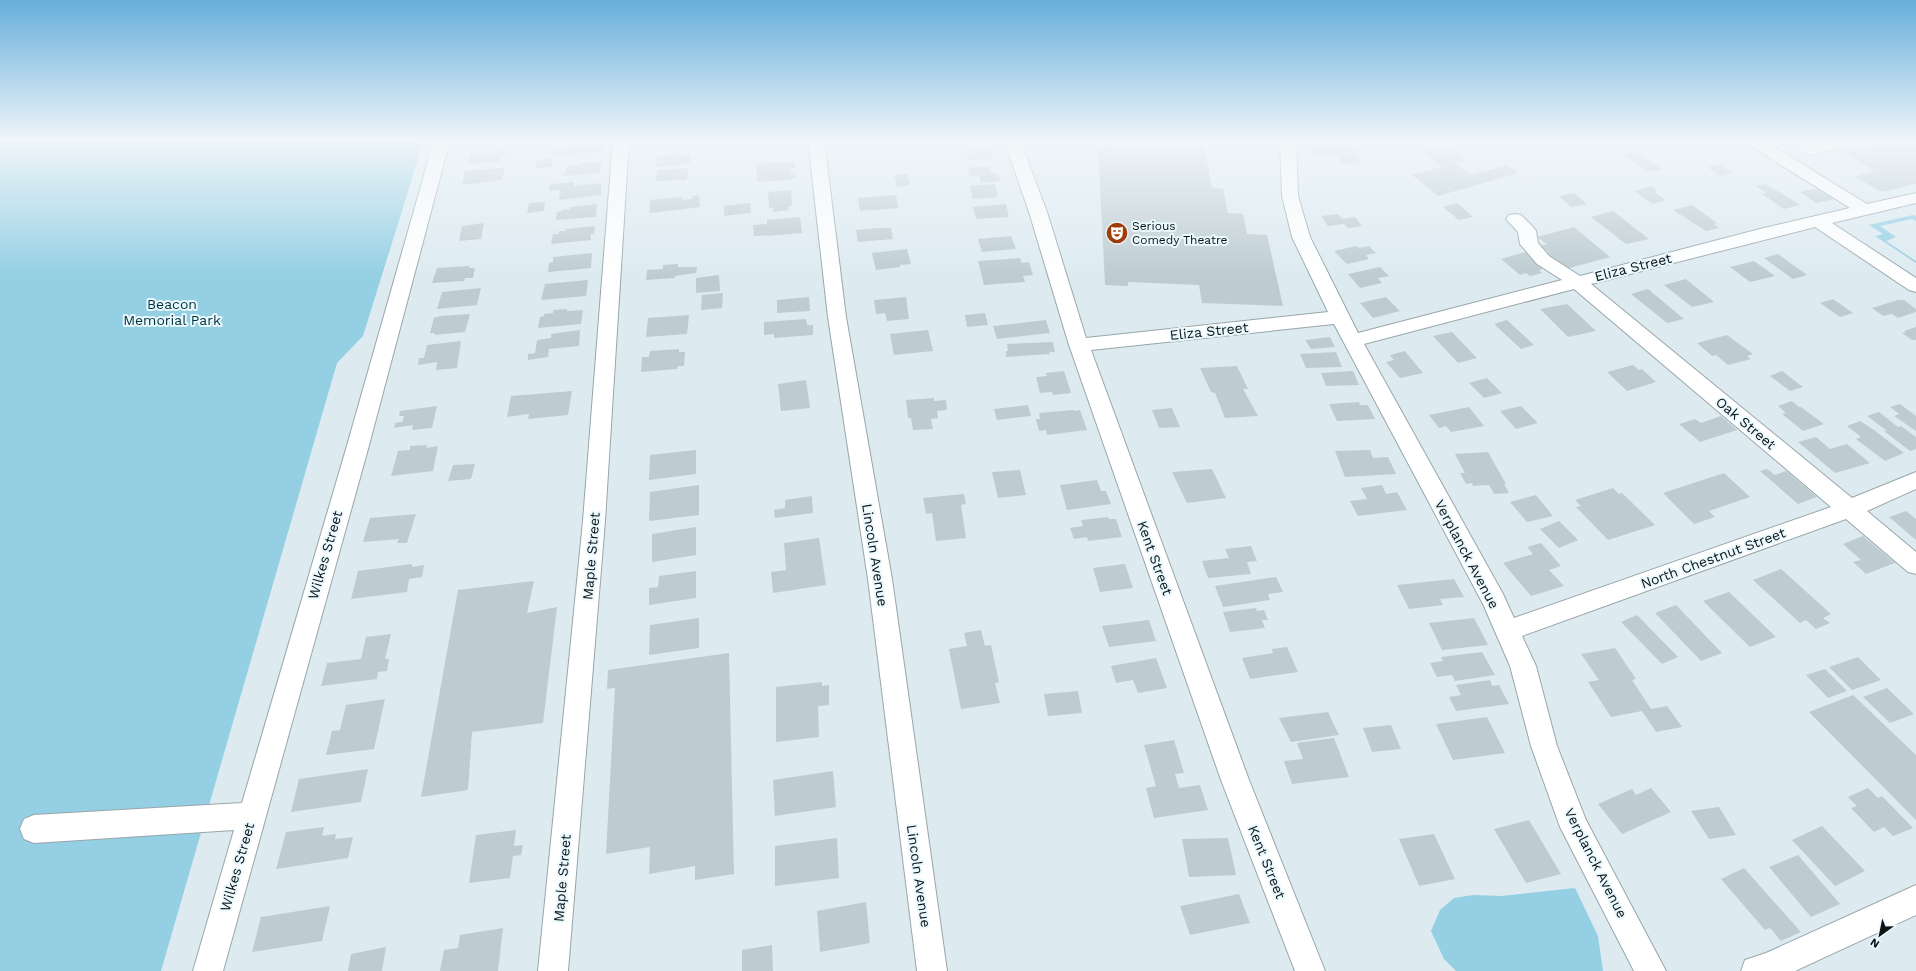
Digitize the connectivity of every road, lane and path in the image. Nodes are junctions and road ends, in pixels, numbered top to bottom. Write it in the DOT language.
graph roads {
  1 [pos="430,185"];
  2 [pos="618,185"];
  3 [pos="821,185"];
  4 [pos="1028,185"];
  5 [pos="1290,185"];
  6 [pos="1825,185"];
  7 [pos="1912,203"];
  8 [pos="1864,210"];
  9 [pos="1515,219"];
  10 [pos="1818,221"];
  11 [pos="1576,281"];
  12 [pos="1916,286"];
  13 [pos="1340,317"];
  14 [pos="1352,341"];
  15 [pos="1078,345"];
  16 [pos="1916,480"];
  17 [pos="1849,509"];
  18 [pos="1916,565"];
  19 [pos="1508,631"];
  20 [pos="252,816"];
  21 [pos="34,829"];
  22 [pos="1916,900"];
  23 [pos="208,971"];
  24 [pos="553,971"];
  25 [pos="932,971"];
  26 [pos="1310,971"];
  27 [pos="1651,971"];
  28 [pos="1756,971"];
  1 -- 20 [label="street, Wilkes Street"];
  2 -- 24 [label="street, Maple Street"];
  3 -- 25 [label="street, Lincoln Avenue"];
  4 -- 15 [label="street, Kent Street"];
  5 -- 13 [label="street, Verplanck Avenue"];
  6 -- 8 [label="street"];
  7 -- 8 [label="street, Eliza Street"];
  8 -- 10 [label="street, Eliza Street"];
  9 -- 11 [label="street, Oak Street"];
  10 -- 11 [label="street, Eliza Street"];
  10 -- 12 [label="street"];
  11 -- 14 [label="street, Eliza Street"];
  11 -- 17 [label="street, Oak Street"];
  13 -- 14 [label="street, Verplanck Avenue"];
  13 -- 15 [label="street, Eliza Street"];
  14 -- 19 [label="street, Verplanck Avenue"];
  15 -- 26 [label="street, Kent Street"];
  16 -- 17 [label="street, North Chestnut Street"];
  17 -- 18 [label="street, Oak Street"];
  17 -- 19 [label="street, North Chestnut Street"];
  19 -- 27 [label="street, Verplanck Avenue"];
  20 -- 21 [label="street"];
  20 -- 23 [label="street, Wilkes Street"];
  22 -- 28 [label="street"];
}
